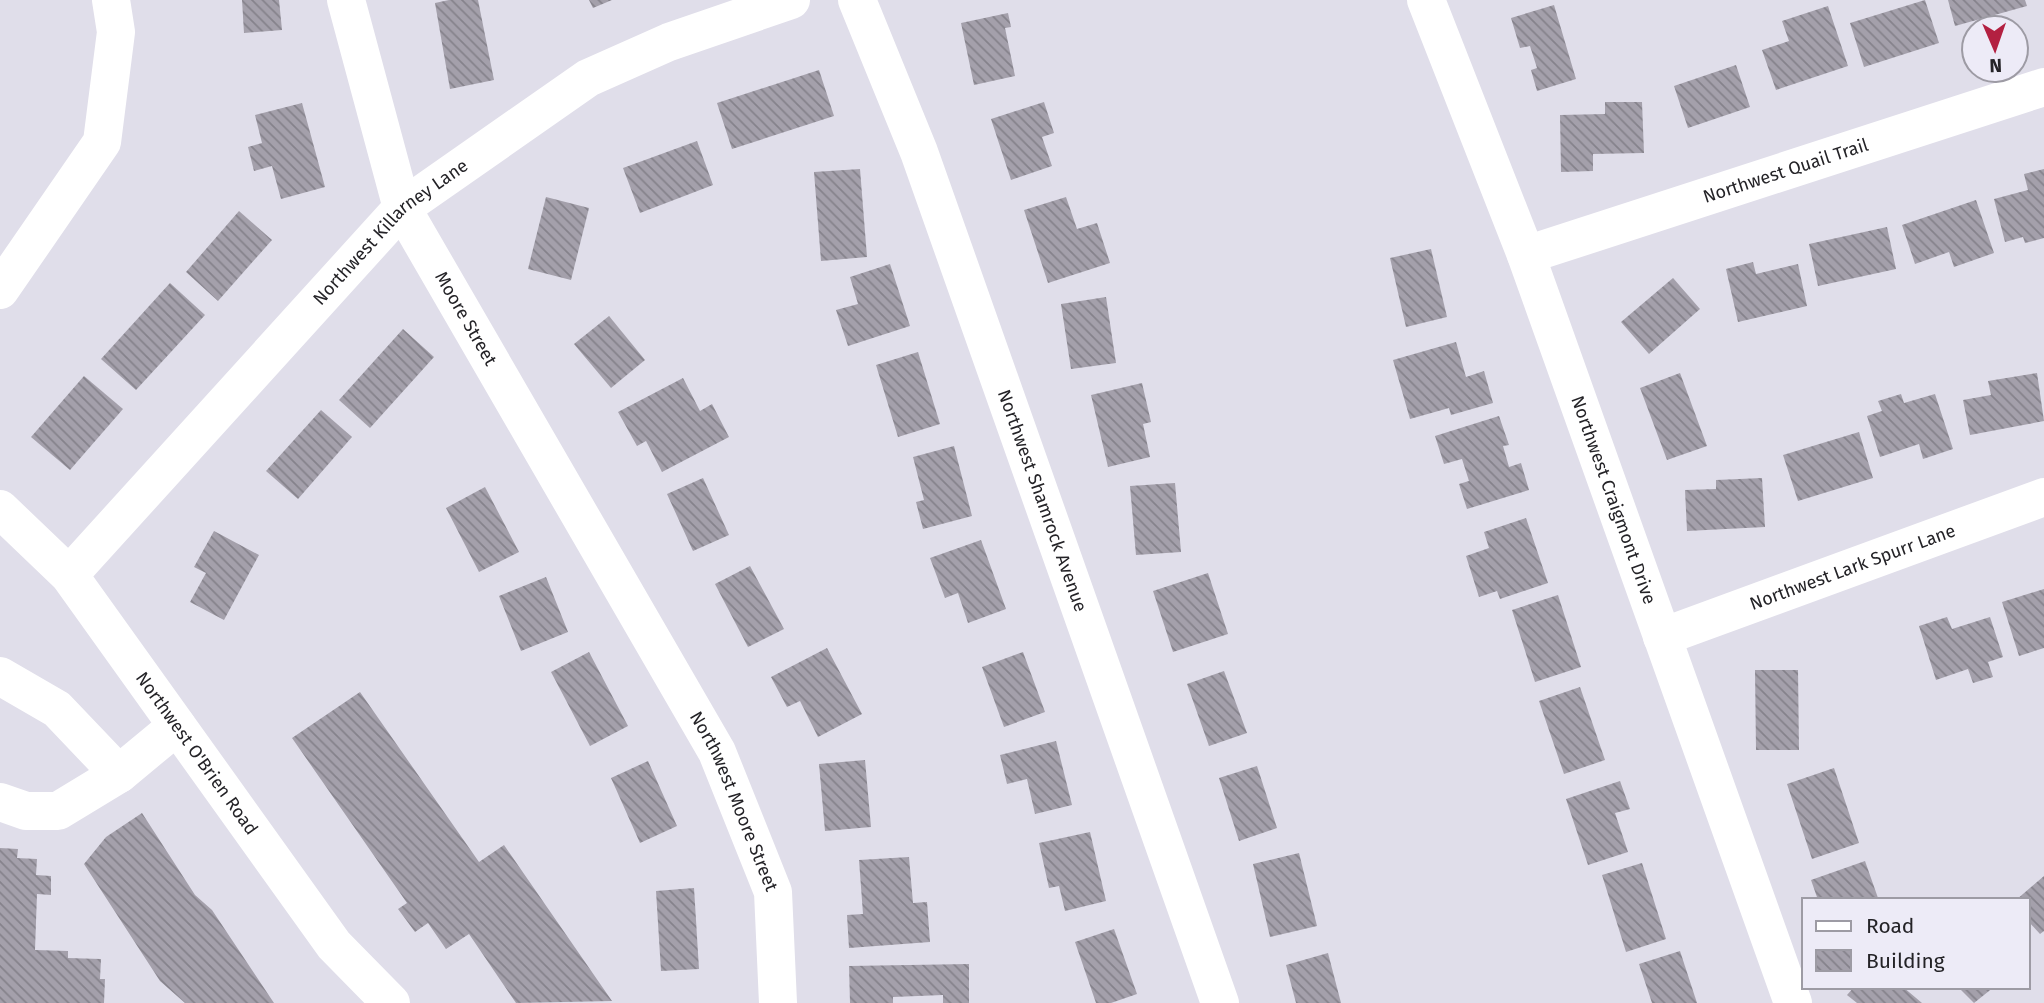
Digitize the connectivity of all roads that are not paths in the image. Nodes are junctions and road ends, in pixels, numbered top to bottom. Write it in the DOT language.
graph roads {
  1 [pos="111,0"];
  2 [pos="346,0"];
  3 [pos="791,0"];
  4 [pos="857,0"];
  5 [pos="1426,0"];
  6 [pos="2044,87"];
  7 [pos="402,208"];
  8 [pos="1526,255"];
  9 [pos="0,290"];
  10 [pos="2044,497"];
  11 [pos="0,509"];
  12 [pos="69,575"];
  13 [pos="638,616"];
  14 [pos="1662,637"];
  15 [pos="0,676"];
  16 [pos="177,726"];
  17 [pos="119,774"];
  18 [pos="0,802"];
  19 [pos="391,1003"];
  20 [pos="778,1003"];
  21 [pos="1220,1003"];
  22 [pos="1793,1003"];
  1 -- 9 [label="street"];
  2 -- 7 [label="street, Moore Street"];
  3 -- 7 [label="street, Northwest Killarney Lane"];
  4 -- 21 [label="street, Northwest Shamrock Avenue"];
  5 -- 8 [label="street, Northwest Craigmont Drive"];
  6 -- 8 [label="street, Northwest Quail Trail"];
  7 -- 12 [label="street, Northwest Killarney Lane"];
  7 -- 13 [label="street, Moore Street"];
  8 -- 14 [label="street, Northwest Craigmont Drive"];
  10 -- 14 [label="street, Northwest Lark Spurr Lane"];
  11 -- 12 [label="street, Northwest O'Brien Road"];
  12 -- 16 [label="street, Northwest O'Brien Road"];
  13 -- 20 [label="street, Northwest Moore Street"];
  14 -- 22 [label="street, Northwest Craigmont Drive"];
  15 -- 17 [label="street"];
  16 -- 17 [label="street"];
  16 -- 19 [label="street, Northwest O'Brien Road"];
  17 -- 18 [label="street"];
}
